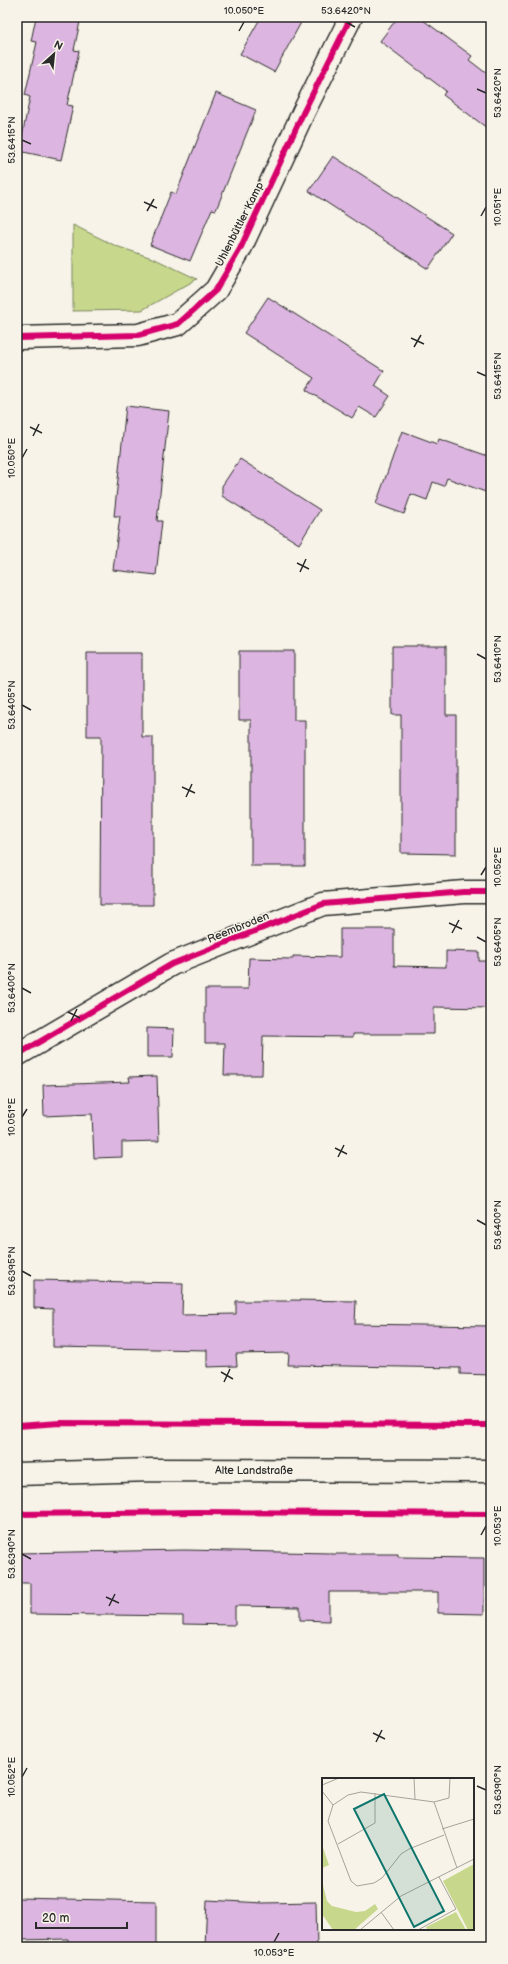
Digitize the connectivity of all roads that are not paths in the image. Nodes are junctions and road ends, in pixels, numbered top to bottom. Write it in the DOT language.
graph roads {
  1 [pos="350,17"];
  2 [pos="17,338"];
  3 [pos="491,892"];
  4 [pos="17,1055"];
  5 [pos="491,1471"];
  6 [pos="17,1474"];
  1 -- 2 [label="street, Uhlenbüttler Kamp"];
  3 -- 4 [label="street, Reembroden"];
  5 -- 6 [label="street, Alte Landstraße"];
}
